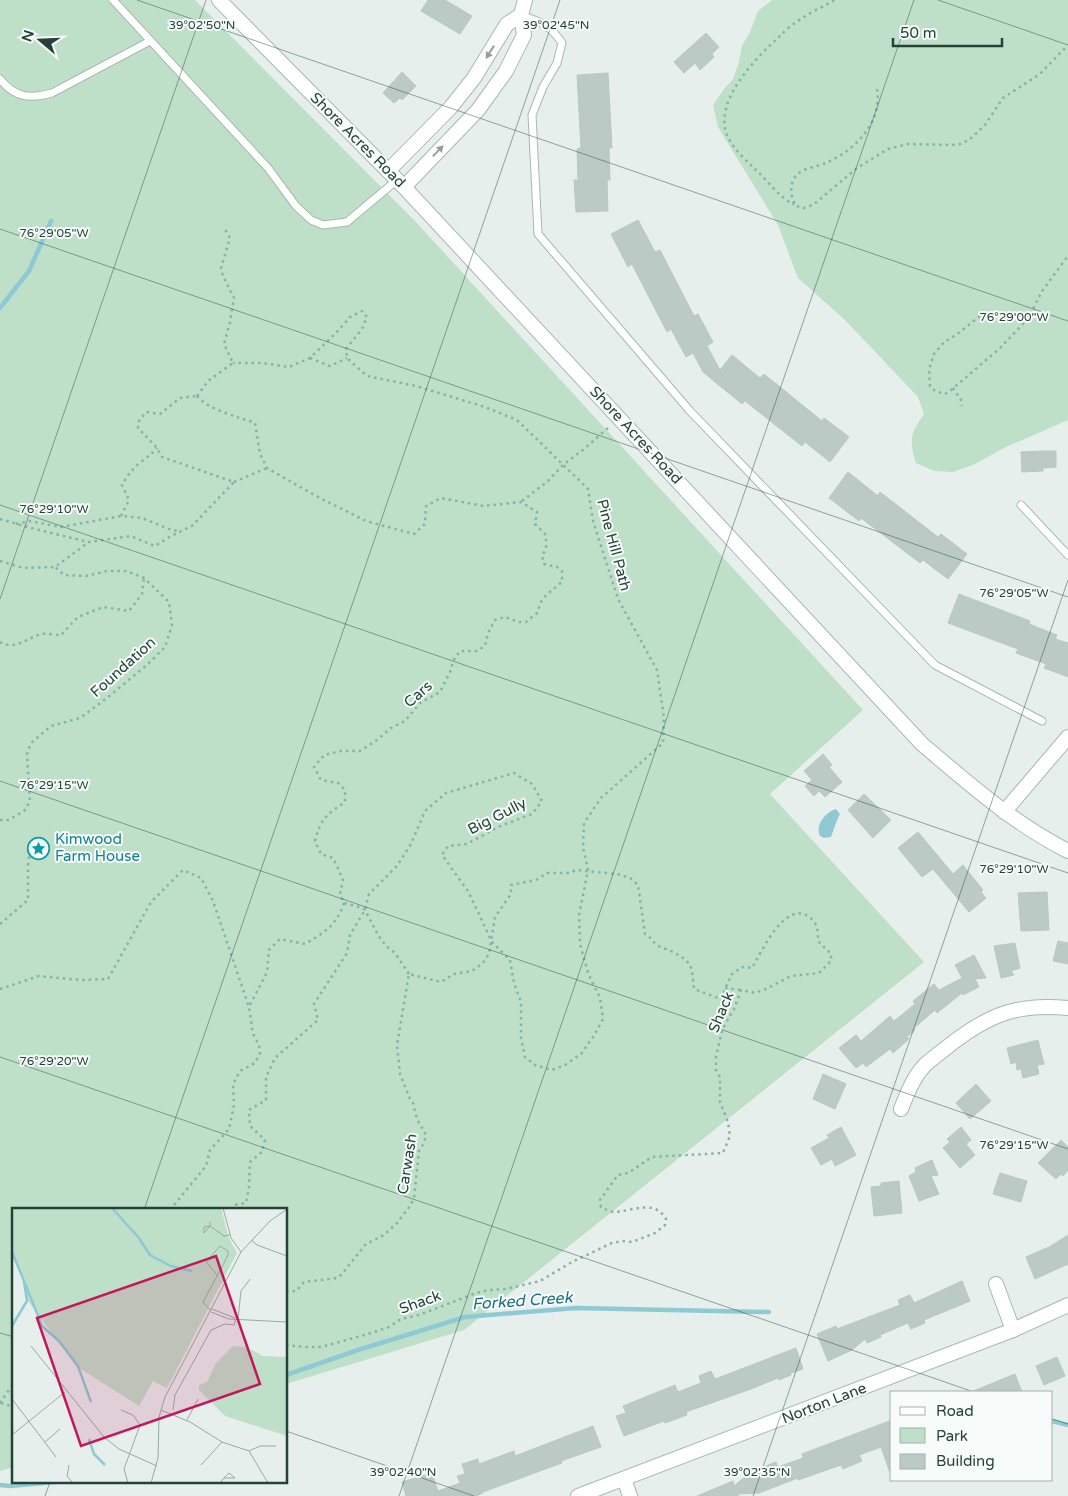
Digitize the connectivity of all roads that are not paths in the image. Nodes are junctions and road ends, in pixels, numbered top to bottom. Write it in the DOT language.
graph roads {
  1 [pos="113,0"];
  2 [pos="219,0"];
  3 [pos="525,0"];
  4 [pos="521,15"];
  5 [pos="150,41"];
  6 [pos="0,79"];
  7 [pos="396,179"];
  8 [pos="1021,505"];
  9 [pos="1068,554"];
  10 [pos="1042,721"];
  11 [pos="1068,737"];
  12 [pos="1004,812"];
  13 [pos="1068,852"];
  14 [pos="1068,1008"];
  15 [pos="901,1110"];
  16 [pos="996,1284"];
  17 [pos="1068,1305"];
  18 [pos="1012,1330"];
  19 [pos="624,1479"];
  20 [pos="578,1496"];
  21 [pos="630,1496"];
  1 -- 5 [label="lane"];
  2 -- 7 [label="street, Shore Acres Road"];
  3 -- 4 [label="street"];
  4 -- 7 [label="street, one-way"];
  7 -- 4 [label="street, one-way"];
  4 -- 10 [label="lane"];
  5 -- 6 [label="lane"];
  5 -- 7 [label="lane"];
  7 -- 12 [label="street, Shore Acres Road"];
  8 -- 9 [label="lane"];
  11 -- 12 [label="street"];
  12 -- 13 [label="street, Shore Acres Road"];
  14 -- 15 [label="street"];
  16 -- 18 [label="street"];
  17 -- 18 [label="street, Norton Lane"];
  18 -- 19 [label="street, Norton Lane"];
  19 -- 20 [label="street, Norton Lane"];
  19 -- 21 [label="street"];
}
